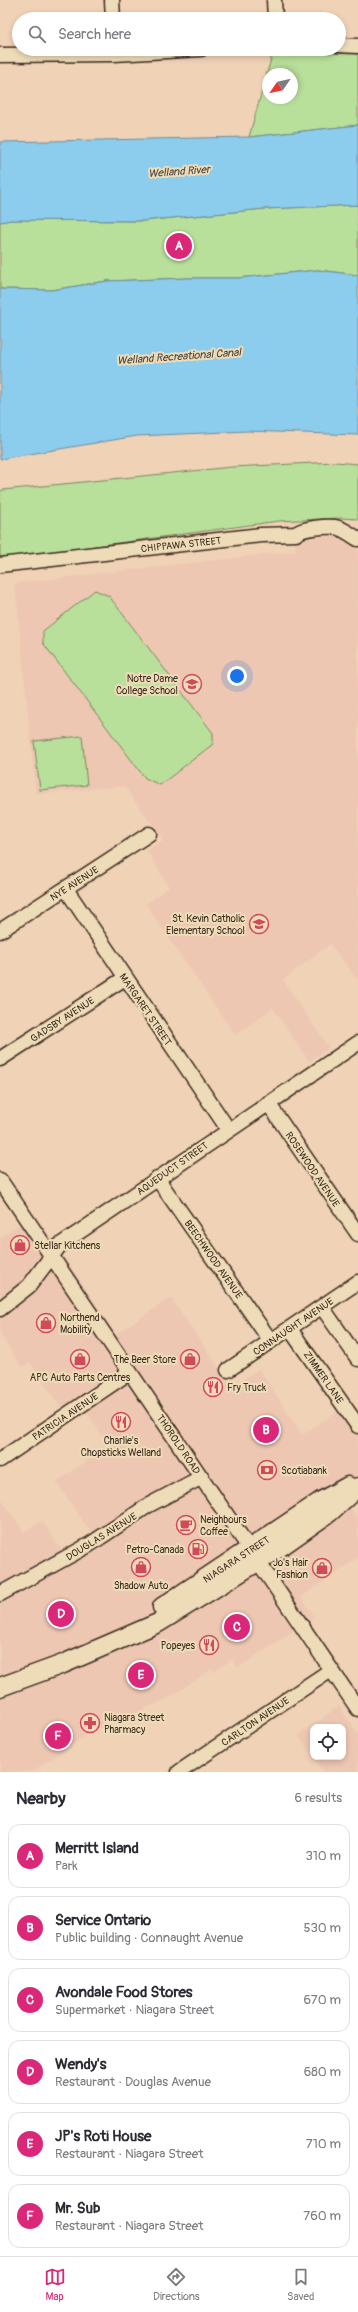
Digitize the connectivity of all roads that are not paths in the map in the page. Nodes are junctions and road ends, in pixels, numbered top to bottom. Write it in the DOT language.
graph roads {
  1 [pos="112,0"];
  2 [pos="274,0"];
  3 [pos="113,12"];
  4 [pos="275,12"];
  5 [pos="346,45"];
  6 [pos="358,46"];
  7 [pos="0,55"];
  8 [pos="12,55"];
  9 [pos="358,539"];
  10 [pos="0,565"];
  11 [pos="148,834"];
  12 [pos="66,889"];
  13 [pos="0,931"];
  14 [pos="125,978"];
  15 [pos="358,1043"];
  16 [pos="0,1059"];
  17 [pos="268,1103"];
  18 [pos="228,1129"];
  19 [pos="157,1178"];
  20 [pos="0,1180"];
  21 [pos="358,1234"];
  22 [pos="51,1257"];
  23 [pos="358,1282"];
  24 [pos="322,1307"];
  25 [pos="0,1310"];
  26 [pos="290,1329"];
  27 [pos="270,1340"];
  28 [pos="358,1359"];
  29 [pos="228,1370"];
  30 [pos="130,1372"];
  31 [pos="358,1426"];
  32 [pos="0,1460"];
  33 [pos="202,1477"];
  34 [pos="358,1481"];
  35 [pos="358,1486"];
  36 [pos="254,1555"];
  37 [pos="0,1594"];
  38 [pos="331,1670"];
  39 [pos="0,1687"];
  40 [pos="358,1709"];
  41 [pos="179,1772"];
  1 -- 3 [label="street"];
  2 -- 4 [label="street"];
  5 -- 6 [label="street"];
  7 -- 8 [label="street"];
  9 -- 10 [label="street, CHIPPAWA STREET"];
  11 -- 12 [label="street, NYE AVENUE"];
  12 -- 13 [label="street, NYE AVENUE"];
  12 -- 14 [label="street, MARGARET STREET"];
  14 -- 16 [label="street, GADSBY AVENUE"];
  14 -- 18 [label="street, MARGARET STREET"];
  15 -- 17 [label="street, AQUEDUCT STREET"];
  17 -- 18 [label="street, AQUEDUCT STREET"];
  17 -- 21 [label="street, ROSEWOOD AVENUE"];
  18 -- 19 [label="street, AQUEDUCT STREET"];
  19 -- 22 [label="street, AQUEDUCT STREET"];
  19 -- 27 [label="street, BEECHWOOD AVENUE"];
  20 -- 22 [label="street, THOROLD ROAD"];
  22 -- 25 [label="street, AQUEDUCT STREET"];
  22 -- 30 [label="street, THOROLD ROAD"];
  23 -- 24 [label="street, CONNAUGHT AVENUE"];
  24 -- 26 [label="street, CONNAUGHT AVENUE"];
  24 -- 28 [label="street"];
  26 -- 27 [label="street, CONNAUGHT AVENUE"];
  26 -- 31 [label="street, ZIMMER LANE"];
  27 -- 29 [label="street, CONNAUGHT AVENUE"];
  30 -- 32 [label="street, PATRICIA AVENUE"];
  30 -- 33 [label="street, THOROLD ROAD"];
  33 -- 36 [label="street, THOROLD ROAD"];
  33 -- 37 [label="street, DOUGLAS AVENUE"];
  34 -- 36 [label="main road, NIAGARA STREET"];
  35 -- 36 [label="main road, NIAGARA STREET"];
  36 -- 38 [label="street, THOROLD ROAD"];
  36 -- 39 [label="main road, NIAGARA STREET"];
  38 -- 40 [label="street, THOROLD ROAD"];
  38 -- 41 [label="street, CARLTON AVENUE"];
}
